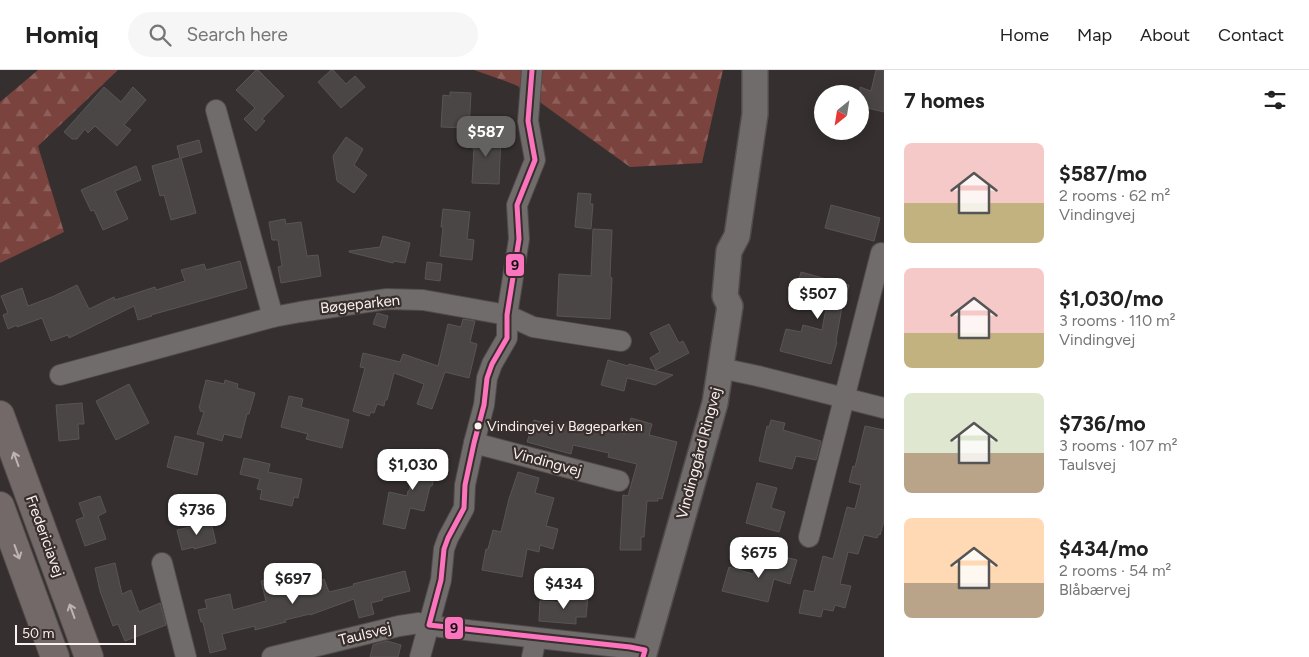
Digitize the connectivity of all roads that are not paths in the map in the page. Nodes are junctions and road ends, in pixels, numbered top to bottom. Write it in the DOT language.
graph roads {
  1 [pos="532,70"];
  2 [pos="755,70"];
  3 [pos="216,110"];
  4 [pos="881,253"];
  5 [pos="507,315"];
  6 [pos="273,317"];
  7 [pos="621,341"];
  8 [pos="720,368"];
  9 [pos="60,375"];
  10 [pos="845,397"];
  11 [pos="884,408"];
  12 [pos="0,415"];
  13 [pos="474,443"];
  14 [pos="619,481"];
  15 [pos="0,506"];
  16 [pos="809,537"];
  17 [pos="162,563"];
  18 [pos="429,625"];
  19 [pos="534,648"];
  20 [pos="644,653"];
  21 [pos="55,657"];
  22 [pos="89,657"];
  23 [pos="186,657"];
  24 [pos="272,657"];
  25 [pos="420,657"];
  1 -- 5 [label="street"];
  2 -- 8 [label="street, Vindinggård Ringvej"];
  3 -- 6 [label="street"];
  4 -- 10 [label="street"];
  5 -- 6 [label="street, Bøgeparken"];
  5 -- 7 [label="street"];
  5 -- 13 [label="street"];
  6 -- 9 [label="street, Bøgeparken"];
  8 -- 10 [label="street"];
  8 -- 20 [label="street, Vindinggård Ringvej"];
  10 -- 11 [label="street"];
  10 -- 16 [label="street"];
  22 -- 12 [label="main road, Fredericiavej, one-way"];
  13 -- 14 [label="street, Vindingvej"];
  13 -- 18 [label="street"];
  15 -- 21 [label="main road, one-way"];
  17 -- 23 [label="street"];
  18 -- 19 [label="street, Taulsvej"];
  18 -- 24 [label="street, Taulsvej"];
  18 -- 25 [label="street"];
  19 -- 20 [label="street, Taulsvej"];
}
